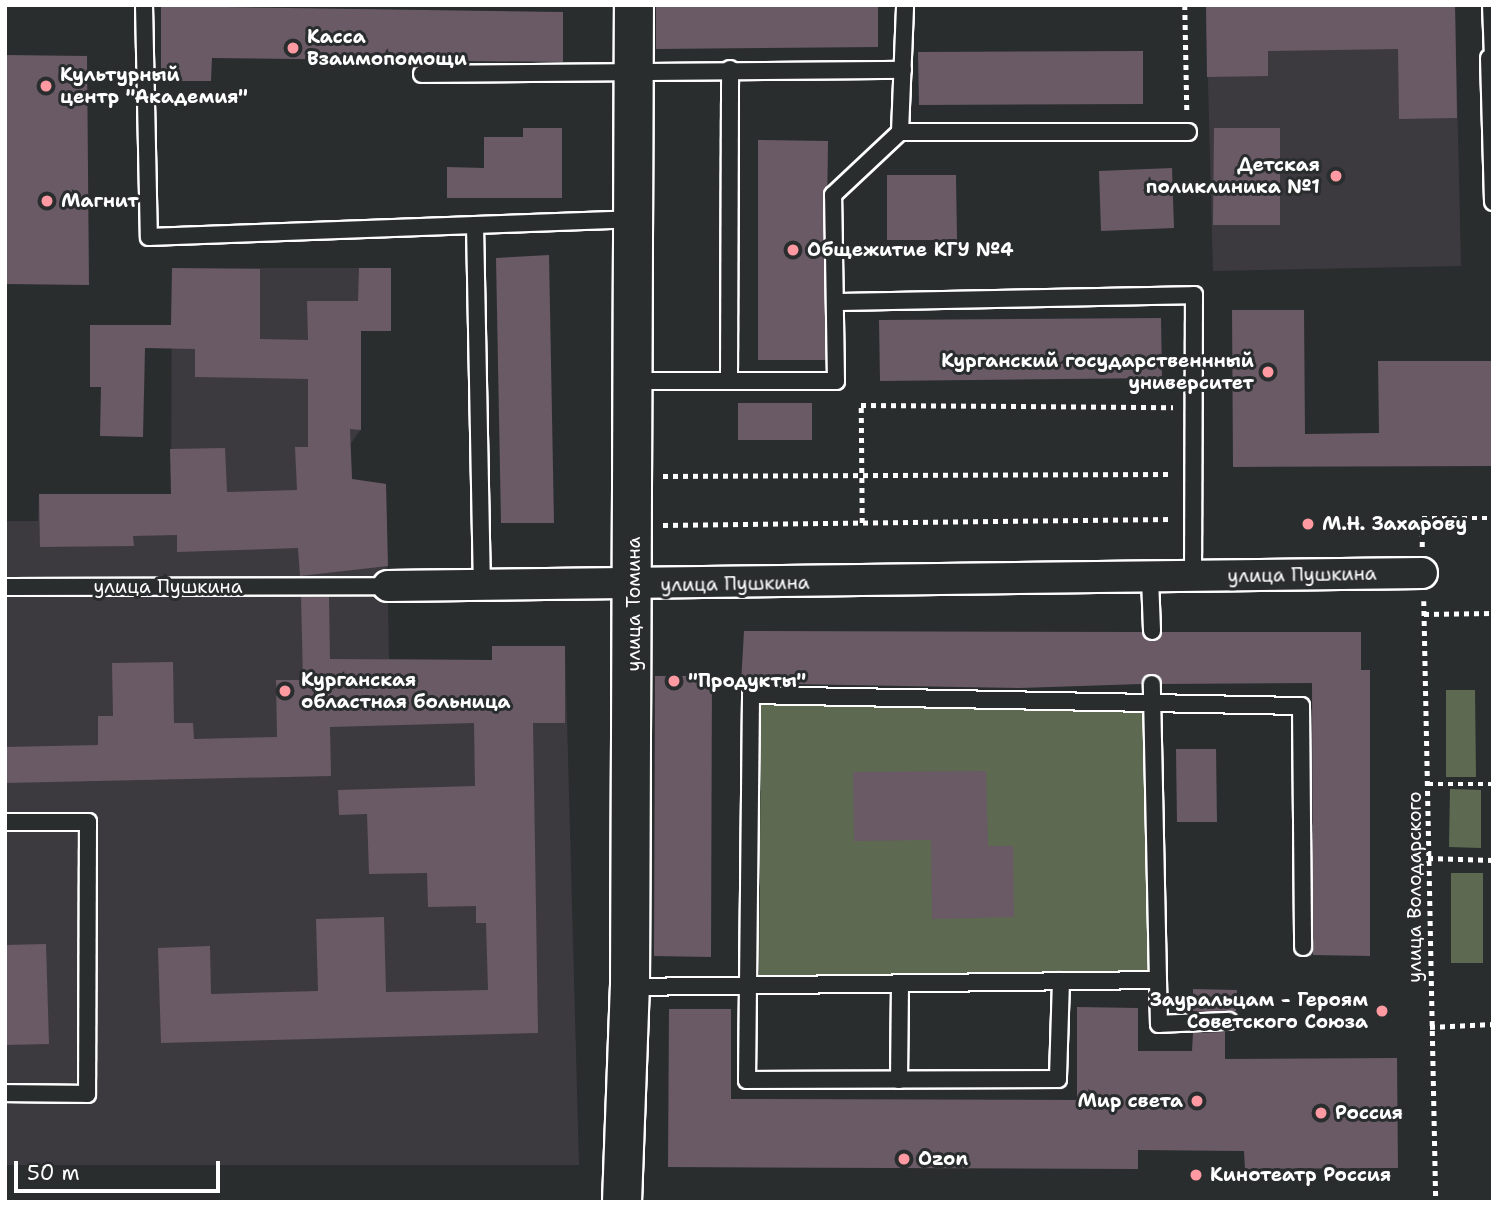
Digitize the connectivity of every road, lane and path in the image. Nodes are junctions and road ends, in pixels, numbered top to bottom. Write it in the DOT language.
graph roads {
  1 [pos="144,5"];
  2 [pos="634,5"];
  3 [pos="905,5"];
  4 [pos="1185,5"];
  5 [pos="1491,5"];
  6 [pos="1491,58"];
  7 [pos="633,69"];
  8 [pos="730,69"];
  9 [pos="903,70"];
  10 [pos="422,74"];
  11 [pos="900,132"];
  12 [pos="1188,132"];
  13 [pos="1493,202"];
  14 [pos="631,219"];
  15 [pos="475,225"];
  16 [pos="835,302"];
  17 [pos="634,381"];
  18 [pos="729,381"];
  19 [pos="1193,407"];
  20 [pos="1193,474"];
  21 [pos="862,475"];
  22 [pos="634,476"];
  23 [pos="1493,518"];
  24 [pos="1193,519"];
  25 [pos="862,523"];
  26 [pos="634,525"];
  27 [pos="1422,573"];
  28 [pos="1193,577"];
  29 [pos="1150,578"];
  30 [pos="634,585"];
  31 [pos="388,586"];
  32 [pos="482,586"];
  33 [pos="5,587"];
  34 [pos="1493,613"];
  35 [pos="1424,614"];
  36 [pos="1152,631"];
  37 [pos="1152,684"];
  38 [pos="1152,701"];
  39 [pos="1428,784"];
  40 [pos="1493,784"];
  41 [pos="5,822"];
  42 [pos="1428,858"];
  43 [pos="1493,860"];
  44 [pos="1303,947"];
  45 [pos="1158,980"];
  46 [pos="1061,981"];
  47 [pos="900,984"];
  48 [pos="747,986"];
  49 [pos="630,987"];
  50 [pos="1229,1021"];
  51 [pos="1493,1024"];
  52 [pos="1430,1027"];
  53 [pos="899,1080"];
  54 [pos="5,1093"];
  55 [pos="622,1202"];
  56 [pos="1436,1202"];
  1 -- 15 [label="lane"];
  2 -- 7 [label="street, улица Томина"];
  3 -- 9 [label="lane"];
  4 -- 12 [label="path"];
  5 -- 6 [label="lane"];
  6 -- 13 [label="lane"];
  7 -- 8 [label="lane"];
  7 -- 10 [label="lane"];
  7 -- 14 [label="street, улица Томина"];
  8 -- 9 [label="lane"];
  8 -- 18 [label="lane"];
  9 -- 11 [label="lane"];
  11 -- 12 [label="lane"];
  11 -- 16 [label="lane"];
  14 -- 15 [label="lane"];
  14 -- 17 [label="street, улица Томина"];
  15 -- 32 [label="lane"];
  16 -- 18 [label="lane"];
  16 -- 19 [label="lane"];
  17 -- 18 [label="lane"];
  17 -- 22 [label="street, улица Томина"];
  19 -- 20 [label="lane"];
  19 -- 21 [label="path"];
  20 -- 21 [label="path"];
  20 -- 24 [label="lane"];
  21 -- 22 [label="path"];
  21 -- 25 [label="path"];
  22 -- 26 [label="street, улица Томина"];
  23 -- 27 [label="path, улица Володарского"];
  24 -- 25 [label="path"];
  24 -- 28 [label="lane"];
  25 -- 26 [label="path"];
  26 -- 30 [label="street, улица Томина"];
  27 -- 28 [label="street, улица Пушкина"];
  27 -- 35 [label="path, улица Володарского"];
  28 -- 29 [label="street, улица Пушкина"];
  29 -- 30 [label="street, улица Пушкина"];
  29 -- 36 [label="lane"];
  30 -- 32 [label="street, улица Пушкина"];
  30 -- 49 [label="street, улица Томина"];
  31 -- 32 [label="street, улица Пушкина"];
  31 -- 33 [label="lane, улица Пушкина"];
  34 -- 35 [label="path"];
  35 -- 39 [label="path, улица Володарского"];
  37 -- 38 [label="lane"];
  38 -- 44 [label="lane"];
  38 -- 45 [label="lane"];
  38 -- 48 [label="lane"];
  39 -- 40 [label="path"];
  39 -- 42 [label="path, улица Володарского"];
  41 -- 54 [label="lane"];
  42 -- 43 [label="path"];
  42 -- 52 [label="path, улица Володарского"];
  45 -- 46 [label="lane"];
  45 -- 50 [label="lane"];
  46 -- 47 [label="lane"];
  46 -- 53 [label="lane"];
  47 -- 48 [label="lane"];
  47 -- 53 [label="lane"];
  48 -- 49 [label="lane"];
  48 -- 53 [label="lane"];
  49 -- 55 [label="street, улица Томина"];
  51 -- 52 [label="path"];
  52 -- 56 [label="path, улица Володарского"];
}
